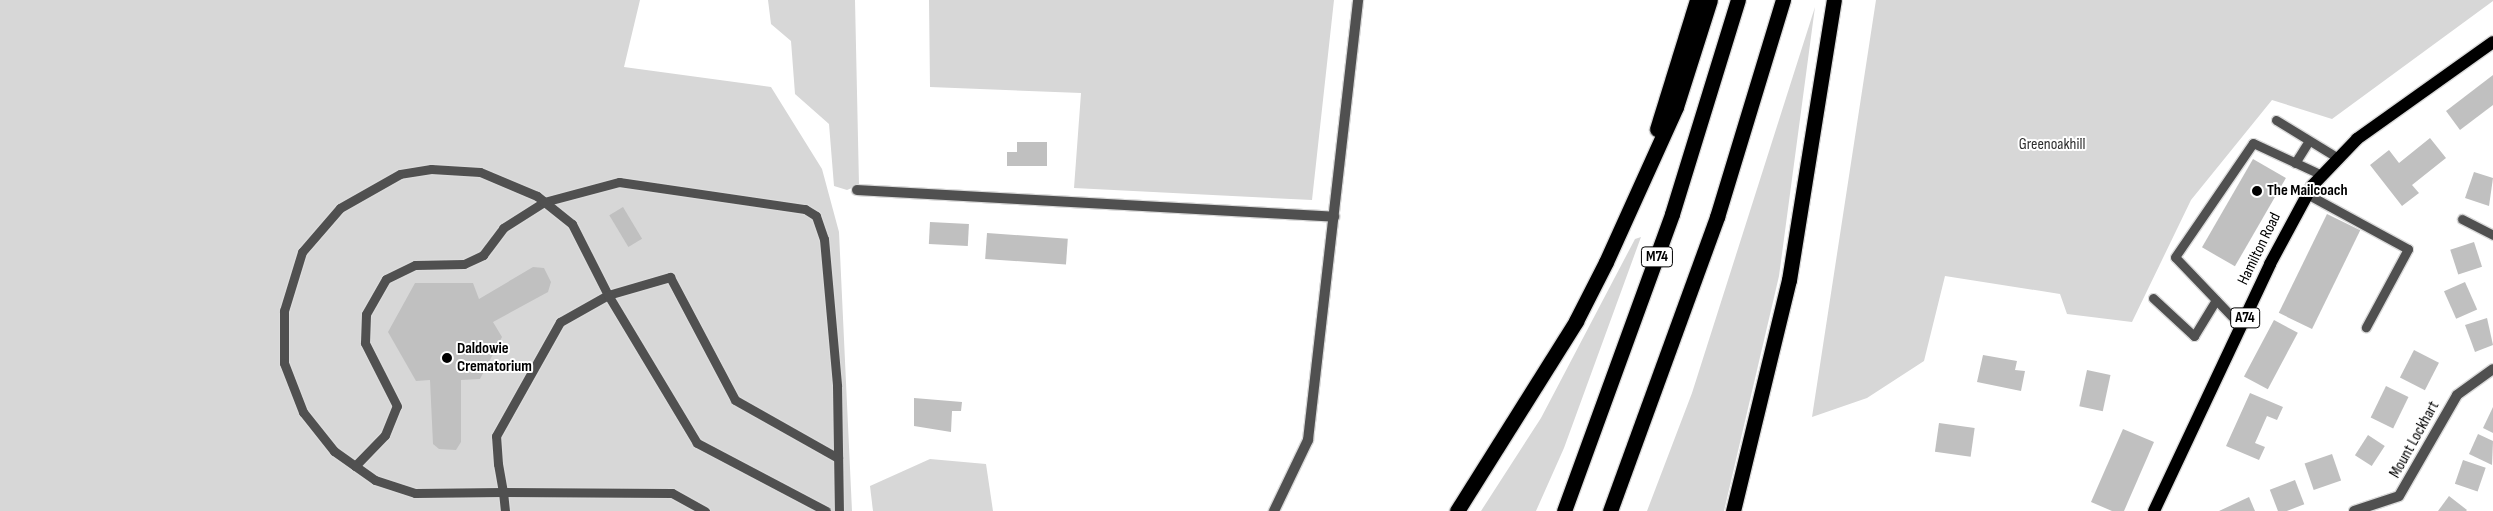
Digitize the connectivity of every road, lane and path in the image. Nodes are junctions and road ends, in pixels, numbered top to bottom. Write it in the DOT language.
graph roads {
  1 [pos="1358,0"];
  2 [pos="1697,0"];
  3 [pos="1710,0"];
  4 [pos="1738,0"];
  5 [pos="1783,0"];
  6 [pos="1834,0"];
  7 [pos="2493,42"];
  8 [pos="2276,120"];
  9 [pos="2308,142"];
  10 [pos="2338,158"];
  11 [pos="2295,163"];
  12 [pos="2322,175"];
  13 [pos="857,190"];
  14 [pos="2307,194"];
  15 [pos="544,202"];
  16 [pos="1632,204"];
  17 [pos="1334,217"];
  18 [pos="2462,219"];
  19 [pos="2493,235"];
  20 [pos="608,295"];
  21 [pos="2153,298"];
  22 [pos="2216,300"];
  23 [pos="2241,326"];
  24 [pos="2366,327"];
  25 [pos="2493,369"];
  26 [pos="838,458"];
  27 [pos="355,466"];
  28 [pos="502,492"];
  29 [pos="505,511"];
  30 [pos="705,511"];
  31 [pos="826,511"];
  32 [pos="839,511"];
  33 [pos="1274,511"];
  34 [pos="1457,511"];
  35 [pos="1564,511"];
  36 [pos="1610,511"];
  37 [pos="1733,511"];
  38 [pos="2154,511"];
  39 [pos="2354,511"];
  1 -- 17 [label="street"];
  2 -- 16 [label="highway, M74"];
  3 -- 16 [label="highway"];
  4 -- 35 [label="highway, M74"];
  5 -- 36 [label="highway, M74"];
  6 -- 37 [label="highway"];
  7 -- 10 [label="main road, Hamilton Road / A74"];
  8 -- 9 [label="lane"];
  9 -- 10 [label="lane"];
  9 -- 11 [label="lane"];
  10 -- 12 [label="main road, Hamilton Road / A74"];
  11 -- 12 [label="lane"];
  11 -- 22 [label="lane"];
  12 -- 14 [label="main road, Hamilton Road / A74"];
  13 -- 17 [label="street"];
  14 -- 23 [label="main road, Hamilton Road / A74"];
  14 -- 24 [label="lane"];
  15 -- 20 [label="lane"];
  15 -- 26 [label="lane"];
  15 -- 27 [label="lane"];
  15 -- 27 [label="lane"];
  16 -- 34 [label="highway, M74"];
  17 -- 33 [label="street"];
  18 -- 19 [label="lane"];
  20 -- 26 [label="lane"];
  20 -- 28 [label="lane"];
  20 -- 31 [label="lane"];
  21 -- 22 [label="lane"];
  22 -- 23 [label="lane"];
  23 -- 38 [label="main road, Hamilton Road / A74"];
  25 -- 39 [label="street, Mount Lockhart"];
  26 -- 32 [label="lane"];
  27 -- 28 [label="lane"];
  28 -- 29 [label="lane"];
  28 -- 30 [label="lane"];
}
